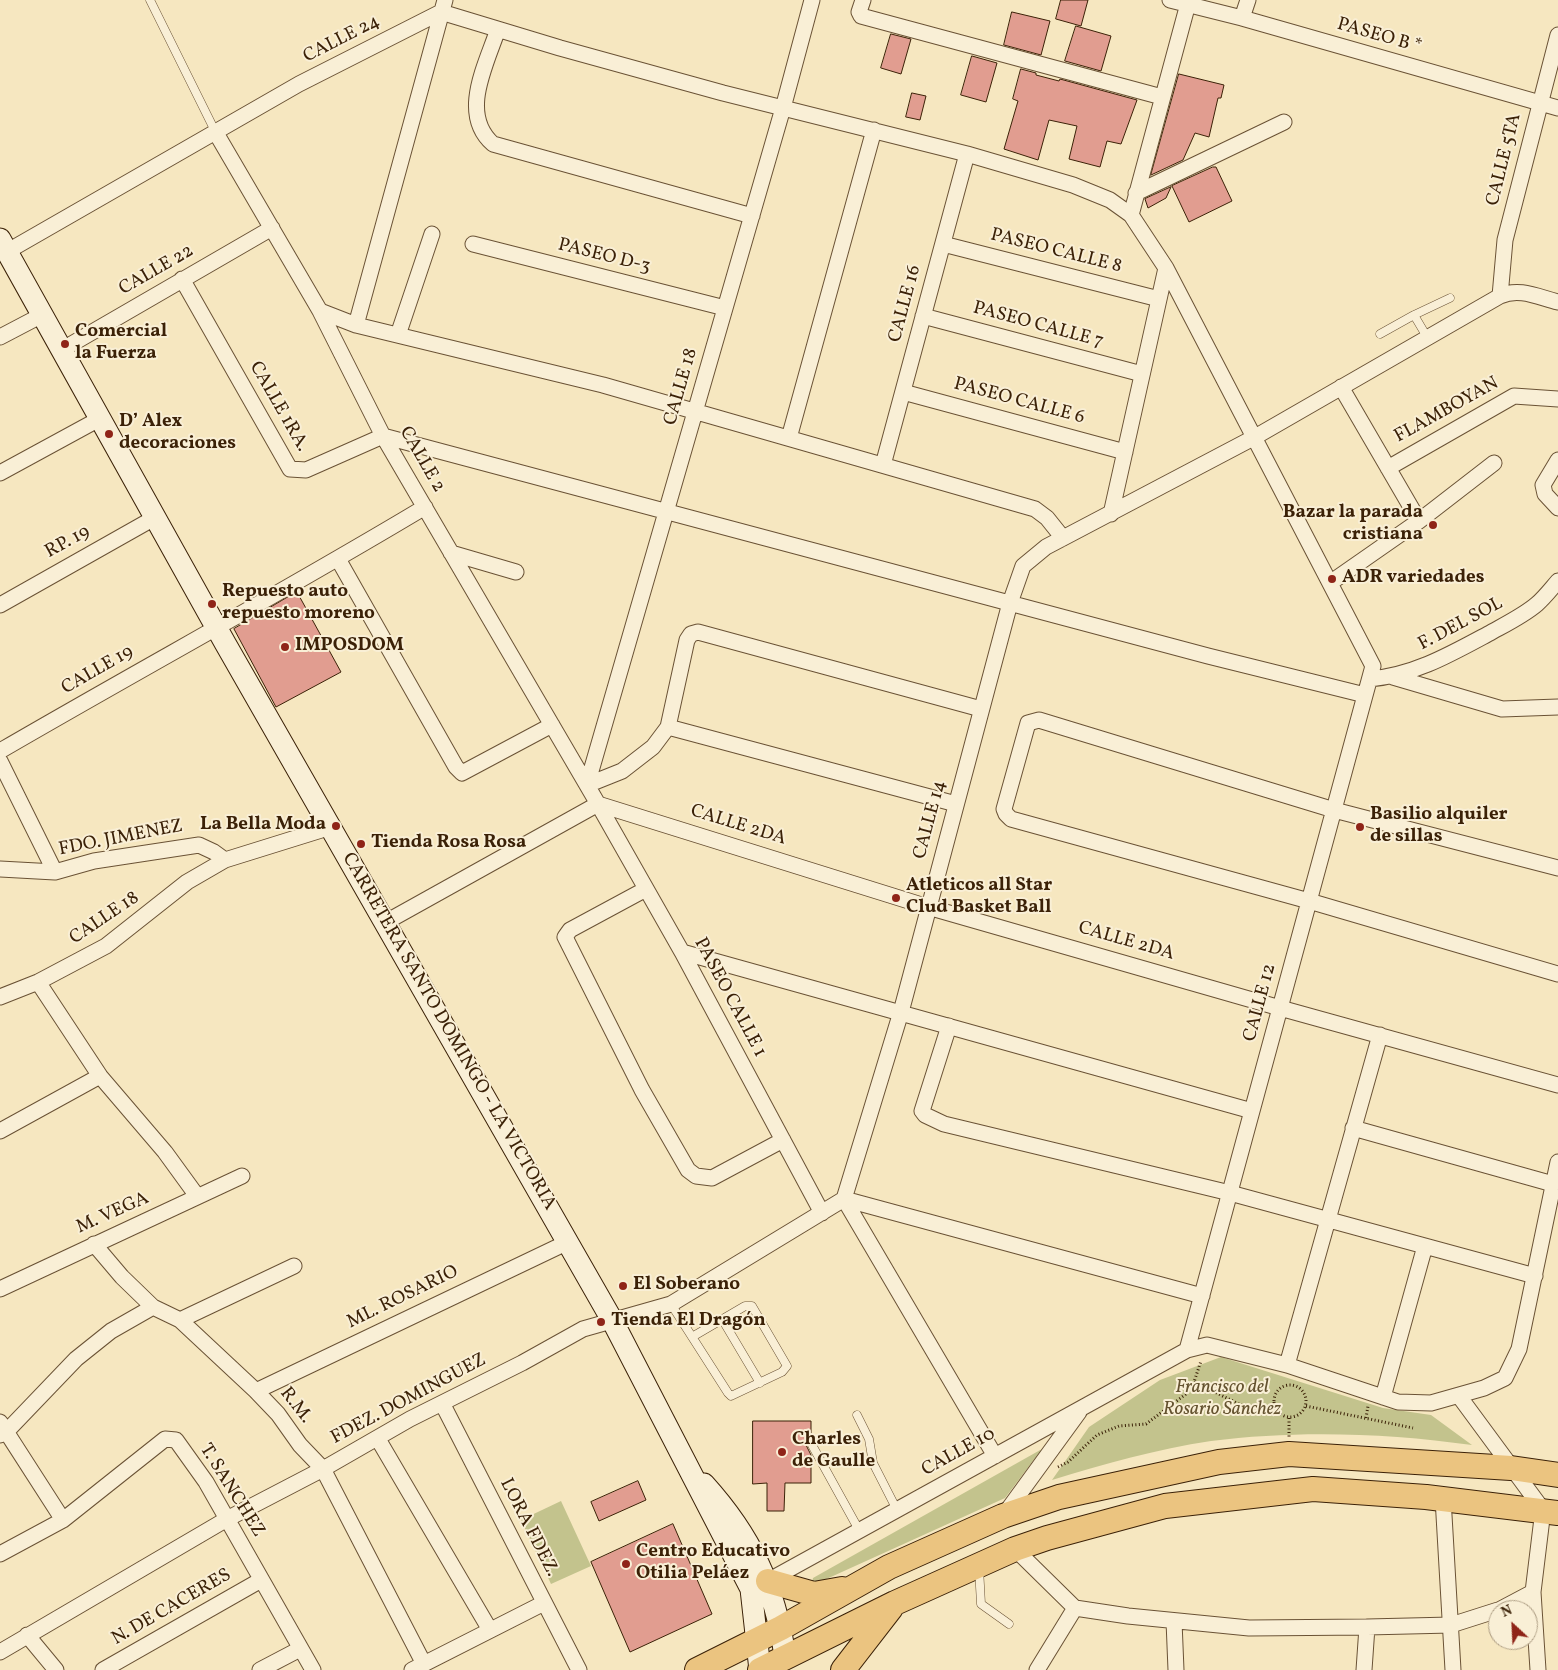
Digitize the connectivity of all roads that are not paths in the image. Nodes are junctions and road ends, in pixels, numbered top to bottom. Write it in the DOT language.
graph roads {
  1 [pos="150,0"];
  2 [pos="812,0"];
  3 [pos="863,0"];
  4 [pos="1170,0"];
  5 [pos="1248,0"];
  6 [pos="1188,3"];
  7 [pos="440,4"];
  8 [pos="1242,18"];
  9 [pos="498,30"];
  10 [pos="1558,35"];
  11 [pos="1162,97"];
  12 [pos="1540,104"];
  13 [pos="783,108"];
  14 [pos="1558,108"];
  15 [pos="1284,122"];
  16 [pos="874,130"];
  17 [pos="216,133"];
  18 [pos="967,154"];
  19 [pos="1136,193"];
  20 [pos="1131,215"];
  21 [pos="752,216"];
  22 [pos="272,228"];
  23 [pos="432,234"];
  24 [pos="473,244"];
  25 [pos="943,244"];
  26 [pos="4,245"];
  27 [pos="1166,268"];
  28 [pos="182,279"];
  29 [pos="1500,296"];
  30 [pos="1450,298"];
  31 [pos="1159,299"];
  32 [pos="1558,302"];
  33 [pos="725,308"];
  34 [pos="320,311"];
  35 [pos="42,315"];
  36 [pos="923,316"];
  37 [pos="1414,316"];
  38 [pos="356,324"];
  39 [pos="1380,334"];
  40 [pos="398,335"];
  41 [pos="0,337"];
  42 [pos="1427,337"];
  43 [pos="63,349"];
  44 [pos="1142,374"];
  45 [pos="1341,387"];
  46 [pos="903,392"];
  47 [pos="1558,399"];
  48 [pos="696,411"];
  49 [pos="101,418"];
  50 [pos="384,436"];
  51 [pos="1255,437"];
  52 [pos="789,438"];
  53 [pos="1125,452"];
  54 [pos="1558,460"];
  55 [pos="1494,463"];
  56 [pos="884,465"];
  57 [pos="1388,468"];
  58 [pos="0,473"];
  59 [pos="425,507"];
  60 [pos="1558,508"];
  61 [pos="666,511"];
  62 [pos="1111,514"];
  63 [pos="156,517"];
  64 [pos="1419,521"];
  65 [pos="1062,538"];
  66 [pos="451,553"];
  67 [pos="338,559"];
  68 [pos="516,572"];
  69 [pos="1558,581"];
  70 [pos="1330,583"];
  71 [pos="1010,603"];
  72 [pos="0,604"];
  73 [pos="215,626"];
  74 [pos="1371,672"];
  75 [pos="1392,677"];
  76 [pos="1365,695"];
  77 [pos="1558,707"];
  78 [pos="981,709"];
  79 [pos="552,725"];
  80 [pos="668,727"];
  81 [pos="0,751"];
  82 [pos="0,760"];
  83 [pos="587,785"];
  84 [pos="598,804"];
  85 [pos="956,804"];
  86 [pos="1334,810"];
  87 [pos="331,827"];
  88 [pos="224,860"];
  89 [pos="1558,868"];
  90 [pos="0,869"];
  91 [pos="55,872"];
  92 [pos="646,889"];
  93 [pos="1309,901"];
  94 [pos="928,907"];
  95 [pos="386,922"];
  96 [pos="682,952"];
  97 [pos="1558,974"];
  98 [pos="38,982"];
  99 [pos="0,997"];
  100 [pos="1280,1008"];
  101 [pos="901,1012"];
  102 [pos="948,1026"];
  103 [pos="1380,1035"];
  104 [pos="100,1076"];
  105 [pos="1558,1085"];
  106 [pos="1252,1111"];
  107 [pos="1353,1128"];
  108 [pos="0,1131"];
  109 [pos="783,1140"];
  110 [pos="1558,1162"];
  111 [pos="242,1176"];
  112 [pos="1552,1184"];
  113 [pos="1230,1193"];
  114 [pos="197,1196"];
  115 [pos="844,1199"];
  116 [pos="822,1213"];
  117 [pos="1328,1220"];
  118 [pos="568,1242"];
  119 [pos="94,1244"];
  120 [pos="1426,1246"];
  121 [pos="294,1266"];
  122 [pos="1535,1276"];
  123 [pos="0,1289"];
  124 [pos="1202,1296"];
  125 [pos="671,1304"];
  126 [pos="153,1307"];
  127 [pos="722,1319"];
  128 [pos="180,1320"];
  129 [pos="612,1320"];
  130 [pos="692,1337"];
  131 [pos="1187,1350"];
  132 [pos="1287,1365"];
  133 [pos="760,1383"];
  134 [pos="256,1391"];
  135 [pos="1459,1396"];
  136 [pos="1383,1398"];
  137 [pos="442,1403"];
  138 [pos="1081,1408"];
  139 [pos="857,1415"];
  140 [pos="2,1430"];
  141 [pos="378,1439"];
  142 [pos="812,1446"];
  143 [pos="995,1456"];
  144 [pos="1511,1468"];
  145 [pos="323,1469"];
  146 [pos="1558,1475"];
  147 [pos="1443,1498"];
  148 [pos="897,1510"];
  149 [pos="1551,1512"];
  150 [pos="1004,1516"];
  151 [pos="228,1519"];
  152 [pos="63,1520"];
  153 [pos="860,1530"];
  154 [pos="1015,1549"];
  155 [pos="0,1554"];
  156 [pos="979,1565"];
  157 [pos="261,1580"];
  158 [pos="759,1585"];
  159 [pos="853,1588"];
  160 [pos="1533,1592"];
  161 [pos="1517,1600"];
  162 [pos="895,1603"];
  163 [pos="544,1604"];
  164 [pos="1075,1608"];
  165 [pos="1488,1613"];
  166 [pos="1174,1621"];
  167 [pos="1009,1624"];
  168 [pos="1451,1625"];
  169 [pos="1367,1627"];
  170 [pos="781,1628"];
  171 [pos="490,1630"];
  172 [pos="27,1635"];
  173 [pos="757,1640"];
  174 [pos="300,1649"];
  175 [pos="0,1652"];
  176 [pos="785,1656"];
  177 [pos="418,1667"];
  178 [pos="56,1670"];
  179 [pos="103,1670"];
  180 [pos="260,1670"];
  181 [pos="312,1670"];
  182 [pos="578,1670"];
  183 [pos="697,1670"];
  184 [pos="760,1670"];
  185 [pos="843,1670"];
  186 [pos="1037,1670"];
  187 [pos="1176,1670"];
  188 [pos="1364,1670"];
  189 [pos="1453,1670"];
  190 [pos="1538,1670"];
  1 -- 17 [label="lane"];
  2 -- 13 [label="street, CALLE 18"];
  3 -- 11 [label="street"];
  4 -- 6 [label="street, PASEO B *"];
  5 -- 8 [label="street"];
  6 -- 8 [label="street, PASEO B *"];
  6 -- 11 [label="street"];
  7 -- 9 [label="street"];
  7 -- 17 [label="street, CALLE 24"];
  7 -- 38 [label="street"];
  8 -- 12 [label="street, PASEO B *"];
  9 -- 13 [label="street"];
  9 -- 21 [label="street"];
  10 -- 12 [label="street, CALLE 5TA"];
  11 -- 19 [label="street"];
  12 -- 14 [label="street, PASEO B *"];
  12 -- 29 [label="street, CALLE 5TA"];
  13 -- 16 [label="street"];
  13 -- 21 [label="street, CALLE 18"];
  15 -- 19 [label="street"];
  16 -- 18 [label="street"];
  16 -- 52 [label="street"];
  17 -- 22 [label="street, CALLE 2"];
  17 -- 26 [label="street, CALLE 24"];
  18 -- 20 [label="street"];
  18 -- 25 [label="street, CALLE 16"];
  19 -- 20 [label="street"];
  20 -- 27 [label="street"];
  21 -- 33 [label="street, CALLE 18"];
  22 -- 28 [label="street, CALLE 22"];
  22 -- 34 [label="street, CALLE 2"];
  23 -- 40 [label="street"];
  24 -- 33 [label="street, PASEO D-3"];
  25 -- 31 [label="street, PASEO CALLE 8"];
  25 -- 36 [label="street, CALLE 16"];
  26 -- 35 [label="main road, CARRETERA SANTO DOMINGO - LA VICTORIA"];
  27 -- 31 [label="street"];
  27 -- 51 [label="street"];
  28 -- 43 [label="street, CALLE 22"];
  28 -- 50 [label="street, CALLE 1RA."];
  29 -- 32 [label="street"];
  29 -- 42 [label="street"];
  30 -- 37 [label="lane"];
  31 -- 44 [label="street"];
  33 -- 48 [label="street, CALLE 18"];
  34 -- 38 [label="street"];
  34 -- 50 [label="street, CALLE 2"];
  35 -- 41 [label="street"];
  35 -- 43 [label="main road, CARRETERA SANTO DOMINGO - LA VICTORIA"];
  36 -- 44 [label="street, PASEO CALLE 7"];
  36 -- 46 [label="street, CALLE 16"];
  37 -- 39 [label="lane"];
  37 -- 42 [label="lane"];
  38 -- 40 [label="street"];
  40 -- 48 [label="street"];
  42 -- 45 [label="street"];
  43 -- 49 [label="main road, CARRETERA SANTO DOMINGO - LA VICTORIA"];
  44 -- 53 [label="street"];
  45 -- 51 [label="street"];
  45 -- 57 [label="street"];
  46 -- 53 [label="street, PASEO CALLE 6"];
  46 -- 56 [label="street, CALLE 16"];
  47 -- 57 [label="street, FLAMBOYAN"];
  48 -- 52 [label="street"];
  48 -- 61 [label="street, CALLE 18"];
  49 -- 58 [label="street"];
  49 -- 63 [label="main road, CARRETERA SANTO DOMINGO - LA VICTORIA"];
  50 -- 59 [label="street, CALLE 2"];
  50 -- 61 [label="street"];
  51 -- 62 [label="street"];
  51 -- 70 [label="street"];
  52 -- 56 [label="street"];
  53 -- 62 [label="street"];
  54 -- 60 [label="street"];
  55 -- 64 [label="street"];
  56 -- 65 [label="street"];
  57 -- 64 [label="street"];
  59 -- 66 [label="street, CALLE 2"];
  59 -- 67 [label="street, CALLE 19"];
  61 -- 71 [label="street"];
  61 -- 83 [label="street, CALLE 18"];
  62 -- 65 [label="street"];
  63 -- 72 [label="street, RP. 19"];
  63 -- 73 [label="main road, CARRETERA SANTO DOMINGO - LA VICTORIA"];
  64 -- 70 [label="street"];
  65 -- 71 [label="street, CALLE 14"];
  66 -- 68 [label="street"];
  66 -- 79 [label="street, CALLE 2"];
  67 -- 73 [label="street, CALLE 19"];
  67 -- 79 [label="street"];
  69 -- 75 [label="street, F. DEL SOL"];
  70 -- 74 [label="street"];
  71 -- 76 [label="street"];
  71 -- 78 [label="street, CALLE 14"];
  73 -- 81 [label="street, CALLE 19"];
  73 -- 87 [label="main road, CARRETERA SANTO DOMINGO - LA VICTORIA"];
  74 -- 75 [label="street, F. DEL SOL"];
  74 -- 76 [label="street, CALLE 12"];
  75 -- 77 [label="street"];
  76 -- 86 [label="street, CALLE 12"];
  78 -- 80 [label="street"];
  78 -- 85 [label="street, CALLE 14"];
  79 -- 83 [label="street, CALLE 2"];
  80 -- 83 [label="street"];
  80 -- 85 [label="street"];
  82 -- 91 [label="street"];
  83 -- 84 [label="street, CALLE 2"];
  84 -- 92 [label="street, PASEO CALLE 1"];
  84 -- 94 [label="street, CALLE 2DA"];
  84 -- 95 [label="street"];
  85 -- 94 [label="street, CALLE 14"];
  86 -- 89 [label="street"];
  86 -- 93 [label="street, CALLE 12"];
  86 -- 93 [label="street"];
  87 -- 88 [label="street"];
  87 -- 95 [label="main road, CARRETERA SANTO DOMINGO - LA VICTORIA"];
  88 -- 91 [label="street, FDO. JIMENEZ"];
  88 -- 98 [label="street, CALLE 18"];
  90 -- 91 [label="street, FDO. JIMENEZ"];
  92 -- 96 [label="street, PASEO CALLE 1"];
  92 -- 109 [label="street"];
  93 -- 97 [label="street"];
  93 -- 100 [label="street, CALLE 12"];
  94 -- 100 [label="street, CALLE 2DA"];
  94 -- 101 [label="street, CALLE 14"];
  95 -- 118 [label="main road, CARRETERA SANTO DOMINGO - LA VICTORIA"];
  96 -- 101 [label="street"];
  96 -- 109 [label="street, PASEO CALLE 1"];
  98 -- 99 [label="street, CALLE 18"];
  98 -- 104 [label="street"];
  100 -- 103 [label="street, CALLE 2DA"];
  100 -- 106 [label="street, CALLE 12"];
  101 -- 102 [label="street"];
  101 -- 115 [label="street, CALLE 14"];
  102 -- 106 [label="street"];
  102 -- 113 [label="street"];
  103 -- 105 [label="street, CALLE 2DA"];
  103 -- 107 [label="street"];
  104 -- 108 [label="street"];
  104 -- 114 [label="street"];
  106 -- 113 [label="street, CALLE 12"];
  107 -- 112 [label="street"];
  107 -- 117 [label="street"];
  109 -- 116 [label="street, PASEO CALLE 1"];
  110 -- 112 [label="street"];
  111 -- 114 [label="street, M. VEGA"];
  112 -- 122 [label="street"];
  113 -- 117 [label="street"];
  113 -- 124 [label="street, CALLE 12"];
  114 -- 119 [label="street, M. VEGA"];
  115 -- 116 [label="street, FDEZ. DOMINGUEZ"];
  115 -- 124 [label="street"];
  115 -- 143 [label="street"];
  116 -- 125 [label="street, FDEZ. DOMINGUEZ"];
  117 -- 120 [label="street"];
  117 -- 132 [label="street"];
  118 -- 129 [label="main road, CARRETERA SANTO DOMINGO - LA VICTORIA"];
  118 -- 134 [label="street, ML. ROSARIO"];
  119 -- 123 [label="street, M. VEGA"];
  119 -- 126 [label="street, R.M."];
  120 -- 122 [label="street"];
  120 -- 136 [label="street"];
  121 -- 128 [label="street"];
  122 -- 135 [label="street"];
  124 -- 131 [label="street, CALLE 12"];
  125 -- 129 [label="street, FDEZ. DOMINGUEZ"];
  125 -- 130 [label="lane"];
  126 -- 128 [label="street, R.M."];
  126 -- 140 [label="street"];
  127 -- 130 [label="lane"];
  127 -- 133 [label="lane"];
  127 -- 133 [label="lane"];
  128 -- 134 [label="street, R.M."];
  129 -- 137 [label="street, FDEZ. DOMINGUEZ"];
  129 -- 158 [label="main road, CARRETERA SANTO DOMINGO - LA VICTORIA"];
  130 -- 133 [label="lane"];
  131 -- 132 [label="street, CALLE 10"];
  131 -- 138 [label="street, CALLE 10"];
  132 -- 136 [label="street"];
  134 -- 145 [label="street, R.M."];
  135 -- 136 [label="street"];
  135 -- 144 [label="street"];
  137 -- 141 [label="street, FDEZ. DOMINGUEZ"];
  137 -- 163 [label="street, LORA FDEZ."];
  138 -- 143 [label="street, CALLE 10"];
  138 -- 150 [label="street"];
  139 -- 148 [label="lane"];
  140 -- 152 [label="street"];
  141 -- 145 [label="street, FDEZ. DOMINGUEZ"];
  141 -- 171 [label="street"];
  142 -- 153 [label="lane"];
  143 -- 148 [label="street, CALLE 10"];
  144 -- 146 [label="main road"];
  144 -- 149 [label="street"];
  144 -- 150 [label="main road"];
  145 -- 151 [label="street, FDEZ. DOMINGUEZ"];
  145 -- 177 [label="street, R.M."];
  147 -- 149 [label="main road"];
  147 -- 154 [label="main road"];
  147 -- 168 [label="street"];
  148 -- 153 [label="street, CALLE 10"];
  149 -- 160 [label="street"];
  150 -- 159 [label="main road"];
  151 -- 152 [label="street, T. SANCHEZ"];
  151 -- 157 [label="street, T. SANCHEZ"];
  151 -- 172 [label="street, FDEZ. DOMINGUEZ"];
  152 -- 155 [label="street, T. SANCHEZ"];
  153 -- 158 [label="street, CALLE 10"];
  154 -- 156 [label="main road"];
  154 -- 164 [label="street"];
  156 -- 162 [label="main road"];
  156 -- 167 [label="lane"];
  157 -- 174 [label="street, T. SANCHEZ"];
  157 -- 179 [label="street, N. DE CACERES"];
  158 -- 159 [label="main road"];
  158 -- 170 [label="main road, CARRETERA SANTO DOMINGO - LA VICTORIA"];
  158 -- 173 [label="main road, CARRETERA SANTO DOMINGO - LA VICTORIA"];
  159 -- 170 [label="main road"];
  160 -- 161 [label="street"];
  160 -- 190 [label="street"];
  162 -- 176 [label="main road"];
  162 -- 185 [label="main road"];
  163 -- 171 [label="street"];
  163 -- 182 [label="street, LORA FDEZ."];
  164 -- 166 [label="street"];
  164 -- 186 [label="street"];
  165 -- 168 [label="street"];
  166 -- 169 [label="street"];
  166 -- 187 [label="street"];
  168 -- 169 [label="street"];
  168 -- 189 [label="street"];
  169 -- 188 [label="street"];
  170 -- 173 [label="main road"];
  170 -- 176 [label="main road, CARRETERA SANTO DOMINGO - LA VICTORIA"];
  171 -- 177 [label="street"];
  172 -- 175 [label="street, FDEZ. DOMINGUEZ"];
  172 -- 178 [label="street"];
  173 -- 183 [label="main road"];
  173 -- 184 [label="main road, CARRETERA SANTO DOMINGO - LA VICTORIA"];
  174 -- 180 [label="street"];
  174 -- 181 [label="street, T. SANCHEZ"];
  176 -- 184 [label="main road"];
}
